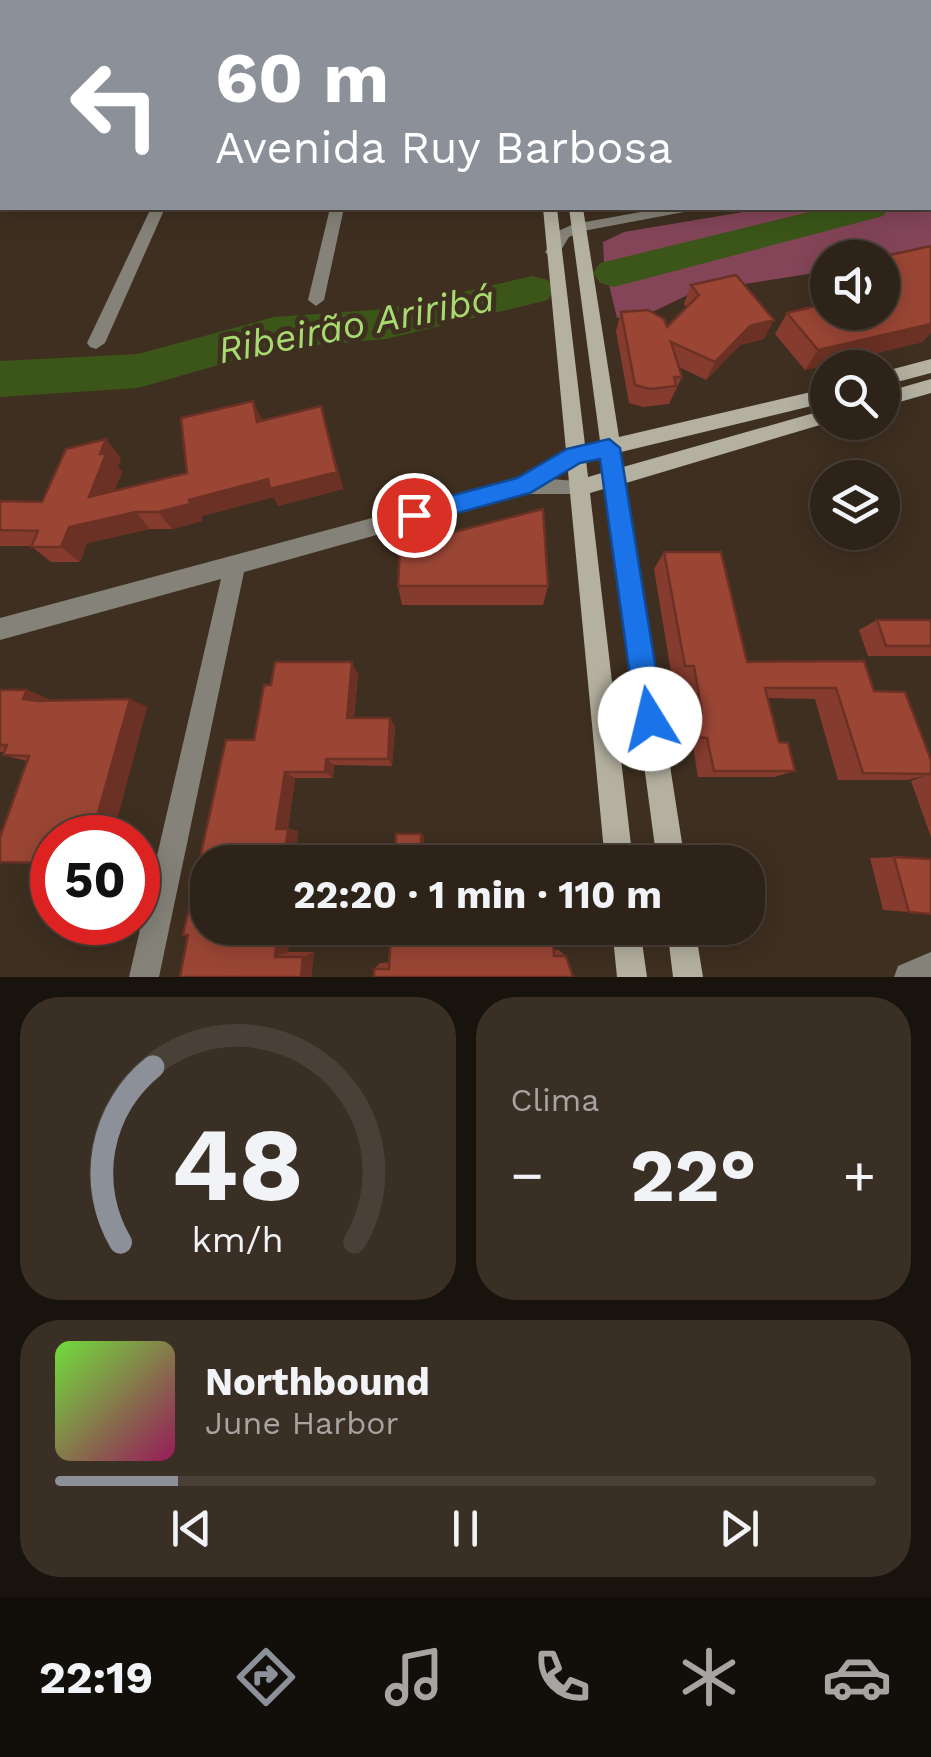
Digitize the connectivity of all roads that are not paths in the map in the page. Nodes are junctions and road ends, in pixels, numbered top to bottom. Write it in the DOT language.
graph roads {
  1 [pos="157,210"];
  2 [pos="337,210"];
  3 [pos="550,210"];
  4 [pos="576,210"];
  5 [pos="672,210"];
  6 [pos="579,226"];
  7 [pos="553,252"];
  8 [pos="316,300"];
  9 [pos="96,342"];
  10 [pos="931,366"];
  11 [pos="900,374"];
  12 [pos="931,386"];
  13 [pos="900,395"];
  14 [pos="810,398"];
  15 [pos="810,421"];
  16 [pos="609,448"];
  17 [pos="575,455"];
  18 [pos="614,478"];
  19 [pos="522,486"];
  20 [pos="578,488"];
  21 [pos="235,563"];
  22 [pos="0,628"];
  23 [pos="617,845"];
  24 [pos="668,845"];
  25 [pos="628,945"];
  26 [pos="683,945"];
  27 [pos="931,967"];
  28 [pos="144,977"];
  29 [pos="632,977"];
  30 [pos="688,977"];
  31 [pos="909,977"];
  1 -- 9 [label="street"];
  2 -- 8 [label="street"];
  3 -- 7 [label="main road"];
  4 -- 6 [label="main road"];
  5 -- 6 [label="street"];
  6 -- 7 [label="street"];
  6 -- 16 [label="main road"];
  7 -- 17 [label="main road"];
  10 -- 11 [label="main road"];
  12 -- 13 [label="main road"];
  14 -- 16 [label="main road"];
  15 -- 18 [label="main road"];
  16 -- 17 [label="main road"];
  16 -- 18 [label="main road"];
  17 -- 19 [label="street"];
  17 -- 20 [label="main road"];
  18 -- 20 [label="main road"];
  18 -- 24 [label="main road"];
  19 -- 20 [label="street"];
  19 -- 21 [label="street"];
  20 -- 23 [label="main road"];
  21 -- 22 [label="street"];
  21 -- 28 [label="street"];
  25 -- 29 [label="main road"];
  26 -- 30 [label="main road"];
  27 -- 31 [label="street"];
}
